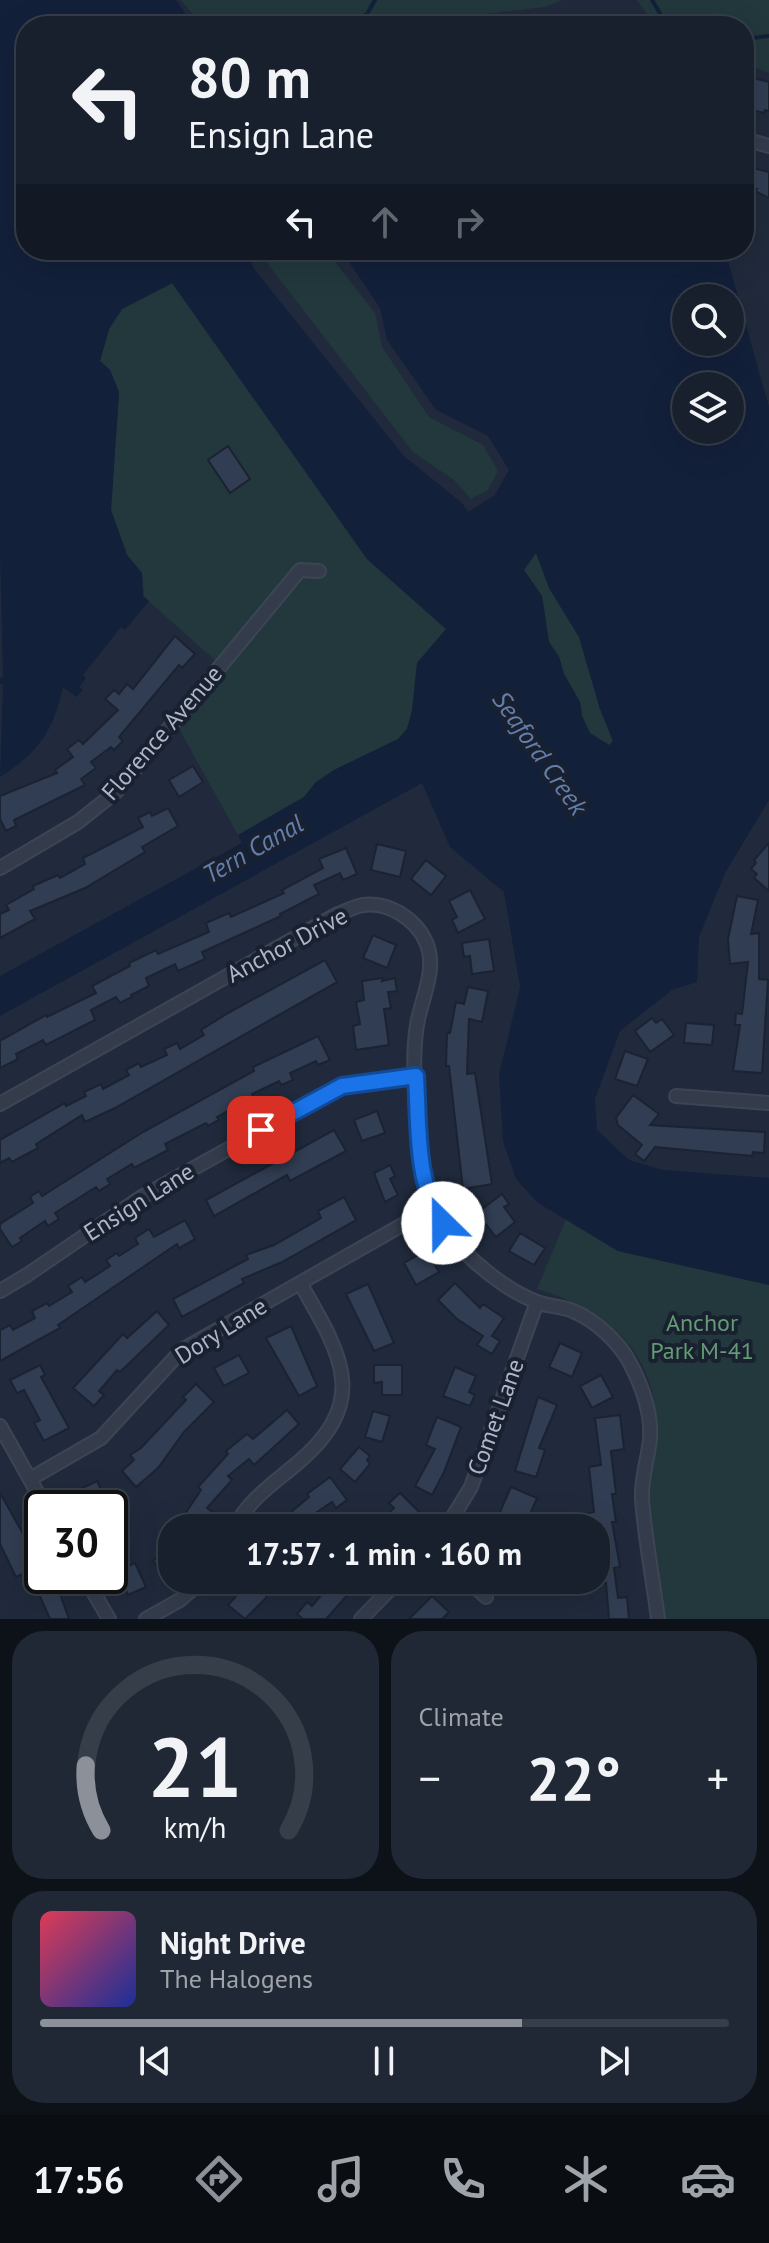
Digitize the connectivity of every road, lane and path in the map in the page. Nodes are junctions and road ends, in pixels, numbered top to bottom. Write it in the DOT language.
graph roads {
  1 [pos="319,571"];
  2 [pos="0,868"];
  3 [pos="416,1076"];
  4 [pos="676,1096"];
  5 [pos="769,1103"];
  6 [pos="0,1104"];
  7 [pos="432,1208"];
  8 [pos="300,1283"];
  9 [pos="0,1291"];
  10 [pos="537,1302"];
  11 [pos="0,1426"];
  12 [pos="30,1479"];
  13 [pos="36,1490"];
  14 [pos="244,1514"];
  15 [pos="455,1514"];
  16 [pos="94,1594"];
  17 [pos="187,1594"];
  18 [pos="385,1594"];
  19 [pos="483,1594"];
  20 [pos="486,1597"];
  21 [pos="109,1619"];
  22 [pos="146,1619"];
  23 [pos="361,1619"];
  24 [pos="658,1619"];
  1 -- 2 [label="street, Florence Avenue"];
  3 -- 6 [label="street, Anchor Drive"];
  3 -- 7 [label="street, Anchor Drive"];
  3 -- 9 [label="street, Ensign Lane"];
  4 -- 5 [label="street"];
  7 -- 8 [label="street, Dory Lane"];
  7 -- 10 [label="street, Anchor Drive"];
  8 -- 12 [label="street, Dory Lane"];
  8 -- 14 [label="street"];
  10 -- 15 [label="street, Comet Lane"];
  10 -- 24 [label="street, Anchor Drive"];
  11 -- 12 [label="street"];
  12 -- 13 [label="street"];
  16 -- 21 [label="street"];
  17 -- 22 [label="street"];
  18 -- 23 [label="street"];
  19 -- 20 [label="street"];
}
